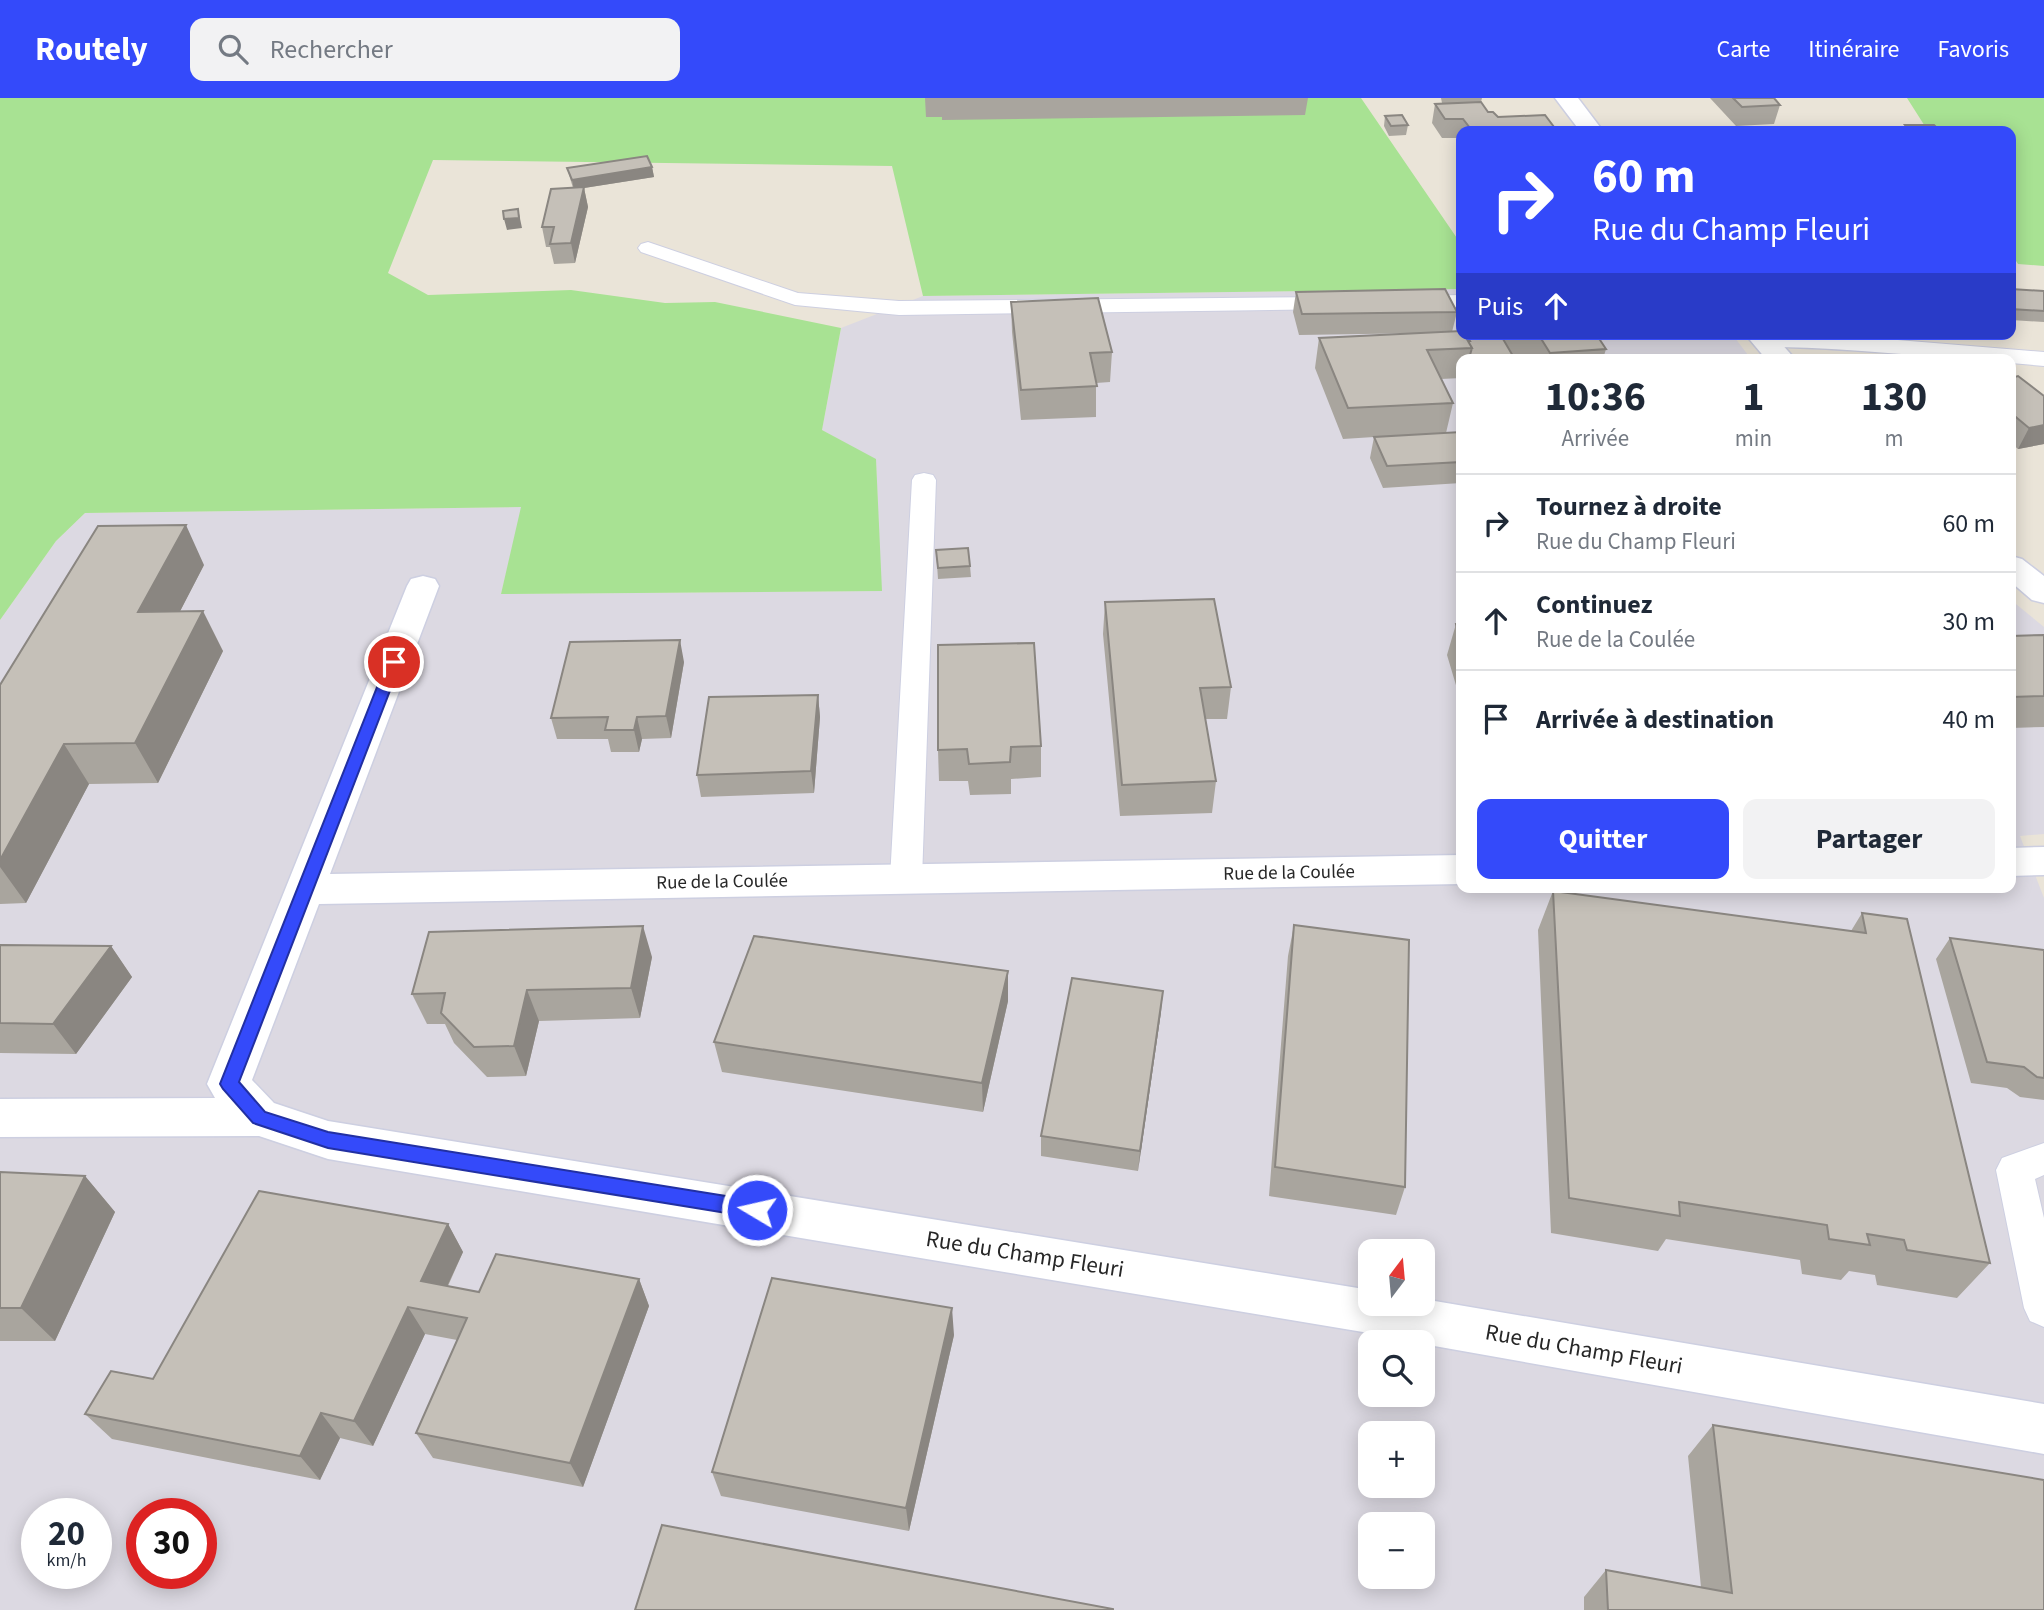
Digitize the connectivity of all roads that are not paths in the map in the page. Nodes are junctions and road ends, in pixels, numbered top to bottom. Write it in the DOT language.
graph roads {
  1 [pos="1566,98"];
  2 [pos="1588,126"];
  3 [pos="648,248"];
  4 [pos="1393,302"];
  5 [pos="1456,302"];
  6 [pos="1352,303"];
  7 [pos="1813,340"];
  8 [pos="1813,340"];
  9 [pos="1768,344"];
  10 [pos="1983,354"];
  11 [pos="2016,357"];
  12 [pos="2044,359"];
  13 [pos="924,480"];
  14 [pos="2016,570"];
  15 [pos="423,586"];
  16 [pos="2044,593"];
  17 [pos="2044,861"];
  18 [pos="2016,862"];
  19 [pos="1456,870"];
  20 [pos="905,879"];
  21 [pos="306,889"];
  22 [pos="259,1117"];
  23 [pos="0,1118"];
  24 [pos="2044,1159"];
  25 [pos="2044,1308"];
  26 [pos="2044,1429"];
  1 -- 2 [label="street"];
  3 -- 6 [label="lane"];
  4 -- 5 [label="lane"];
  7 -- 9 [label="lane"];
  8 -- 10 [label="lane"];
  11 -- 12 [label="lane"];
  13 -- 20 [label="lane"];
  14 -- 16 [label="street"];
  15 -- 21 [label="street"];
  17 -- 18 [label="street"];
  19 -- 20 [label="street, Rue de la Coulée"];
  20 -- 21 [label="street, Rue de la Coulée"];
  21 -- 22 [label="street, Rue du Champ Fleuri"];
  22 -- 23 [label="street"];
  22 -- 26 [label="street, Rue du Champ Fleuri"];
  24 -- 25 [label="lane"];
}
